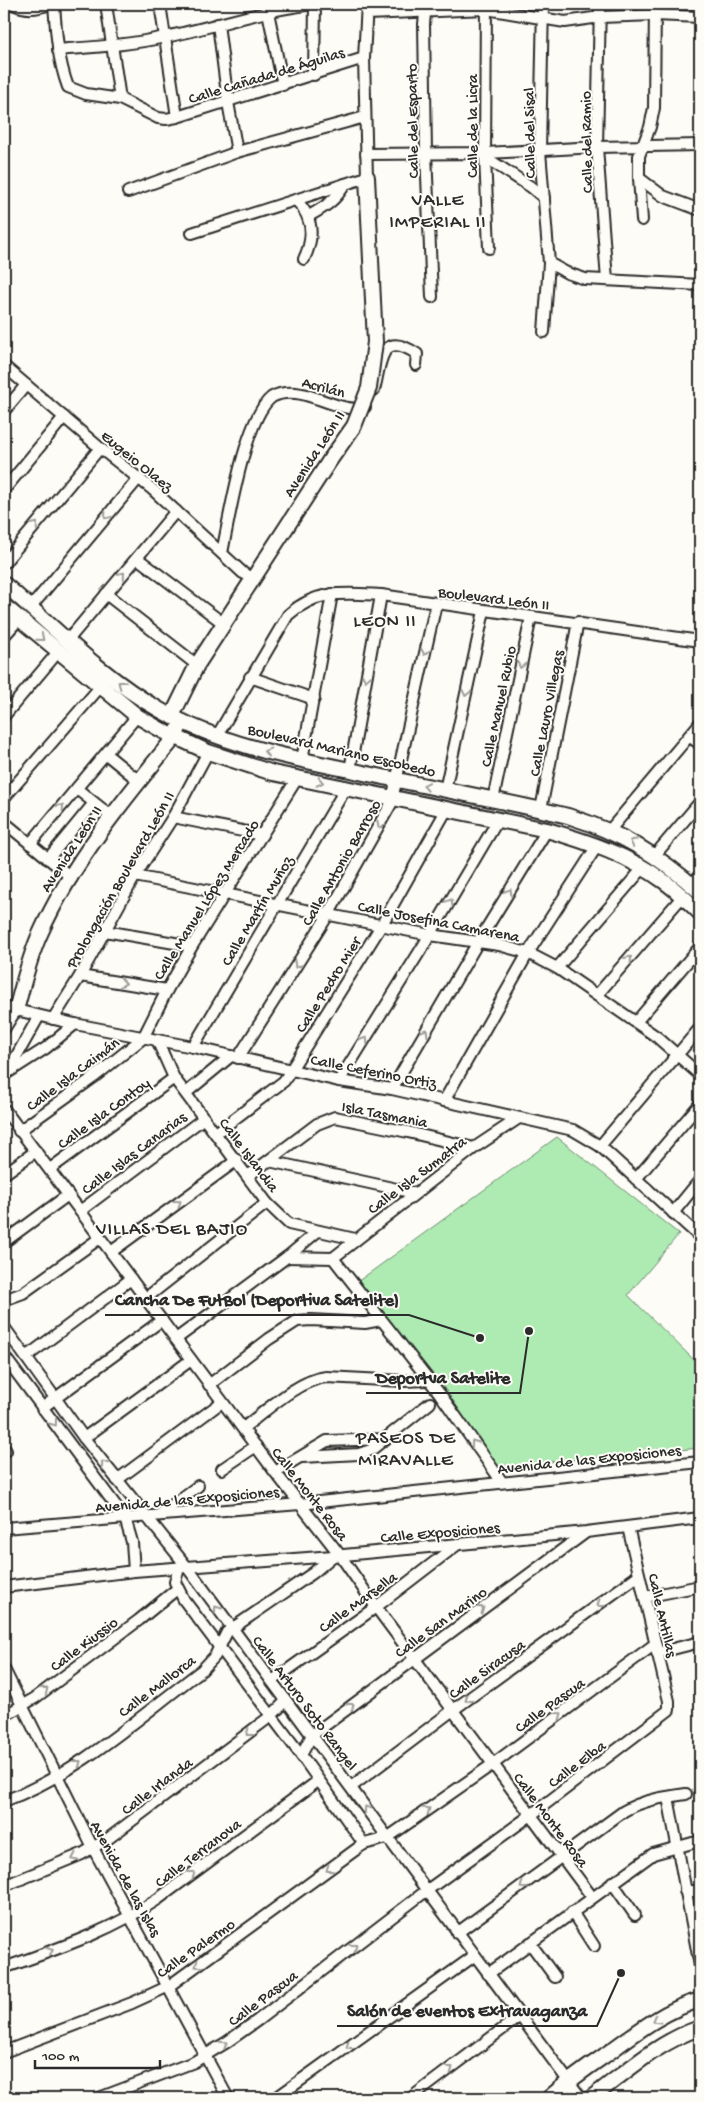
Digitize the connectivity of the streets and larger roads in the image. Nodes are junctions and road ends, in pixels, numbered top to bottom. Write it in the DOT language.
graph roads {
  1 [pos="52,4"];
  2 [pos="106,4"];
  3 [pos="160,4"];
  4 [pos="315,4"];
  5 [pos="543,4"];
  6 [pos="600,4"];
  7 [pos="655,4"];
  8 [pos="17,6"];
  9 [pos="486,6"];
  10 [pos="425,8"];
  11 [pos="367,9"];
  12 [pos="268,12"];
  13 [pos="654,15"];
  14 [pos="600,17"];
  15 [pos="700,17"];
  16 [pos="543,20"];
  17 [pos="218,24"];
  18 [pos="165,37"];
  19 [pos="112,46"];
  20 [pos="58,50"];
  21 [pos="364,58"];
  22 [pos="314,75"];
  23 [pos="283,85"];
  24 [pos="120,99"];
  25 [pos="228,102"];
  26 [pos="177,117"];
  27 [pos="365,118"];
  28 [pos="700,146"];
  29 [pos="597,148"];
  30 [pos="641,148"];
  31 [pos="540,151"];
  32 [pos="237,152"];
  33 [pos="426,152"];
  34 [pos="502,152"];
  35 [pos="366,154"];
  36 [pos="486,155"];
  37 [pos="512,174"];
  38 [pos="367,177"];
  39 [pos="639,178"];
  40 [pos="346,184"];
  41 [pos="128,192"];
  42 [pos="544,198"];
  43 [pos="296,200"];
  44 [pos="700,210"];
  45 [pos="309,216"];
  46 [pos="642,220"];
  47 [pos="192,233"];
  48 [pos="489,248"];
  49 [pos="304,259"];
  50 [pos="549,263"];
  51 [pos="607,280"];
  52 [pos="700,284"];
  53 [pos="432,298"];
  54 [pos="544,332"];
  55 [pos="416,365"];
  56 [pos="4,366"];
  57 [pos="26,384"];
  58 [pos="4,411"];
  59 [pos="64,417"];
  60 [pos="100,448"];
  61 [pos="138,479"];
  62 [pos="4,490"];
  63 [pos="176,511"];
  64 [pos="222,553"];
  65 [pos="136,558"];
  66 [pos="4,562"];
  67 [pos="252,578"];
  68 [pos="4,584"];
  69 [pos="106,594"];
  70 [pos="332,594"];
  71 [pos="381,595"];
  72 [pos="436,604"];
  73 [pos="4,606"];
  74 [pos="31,607"];
  75 [pos="484,611"];
  76 [pos="531,617"];
  77 [pos="18,619"];
  78 [pos="223,622"];
  79 [pos="578,622"];
  80 [pos="4,636"];
  81 [pos="68,640"];
  82 [pos="700,641"];
  83 [pos="58,652"];
  84 [pos="196,665"];
  85 [pos="250,677"];
  86 [pos="100,687"];
  87 [pos="314,699"];
  88 [pos="4,716"];
  89 [pos="137,716"];
  90 [pos="178,719"];
  91 [pos="700,723"];
  92 [pos="217,736"];
  93 [pos="689,736"];
  94 [pos="175,737"];
  95 [pos="700,744"];
  96 [pos="208,752"];
  97 [pos="106,754"];
  98 [pos="302,760"];
  99 [pos="350,770"];
  100 [pos="298,777"];
  101 [pos="139,781"];
  102 [pos="397,781"];
  103 [pos="346,788"];
  104 [pos="77,789"];
  105 [pos="445,790"];
  106 [pos="4,798"];
  107 [pos="393,798"];
  108 [pos="493,800"];
  109 [pos="700,802"];
  110 [pos="94,803"];
  111 [pos="541,809"];
  112 [pos="448,810"];
  113 [pos="110,816"];
  114 [pos="173,817"];
  115 [pos="498,820"];
  116 [pos="4,822"];
  117 [pos="547,830"];
  118 [pos="609,831"];
  119 [pos="262,835"];
  120 [pos="30,844"];
  121 [pos="597,846"];
  122 [pos="655,855"];
  123 [pos="48,859"];
  124 [pos="643,868"];
  125 [pos="135,876"];
  126 [pos="72,878"];
  127 [pos="698,884"];
  128 [pos="225,893"];
  129 [pos="682,897"];
  130 [pos="277,903"];
  131 [pos="700,913"];
  132 [pos="328,914"];
  133 [pos="381,926"];
  134 [pos="105,931"];
  135 [pos="430,935"];
  136 [pos="478,942"];
  137 [pos="192,946"];
  138 [pos="700,947"];
  139 [pos="528,953"];
  140 [pos="557,968"];
  141 [pos="80,976"];
  142 [pos="167,990"];
  143 [pos="597,995"];
  144 [pos="10,1011"];
  145 [pos="39,1016"];
  146 [pos="54,1019"];
  147 [pos="636,1022"];
  148 [pos="75,1024"];
  149 [pos="700,1028"];
  150 [pos="4,1029"];
  151 [pos="143,1038"];
  152 [pos="157,1040"];
  153 [pos="193,1047"];
  154 [pos="678,1055"];
  155 [pos="234,1057"];
  156 [pos="291,1071"];
  157 [pos="700,1075"];
  158 [pos="5,1076"];
  159 [pos="174,1078"];
  160 [pos="339,1081"];
  161 [pos="392,1089"];
  162 [pos="186,1093"];
  163 [pos="444,1102"];
  164 [pos="700,1104"];
  165 [pos="4,1110"];
  166 [pos="204,1118"];
  167 [pos="519,1118"];
  168 [pos="19,1131"];
  169 [pos="216,1133"];
  170 [pos="600,1146"];
  171 [pos="474,1148"];
  172 [pos="36,1151"];
  173 [pos="237,1160"];
  174 [pos="269,1161"];
  175 [pos="50,1169"];
  176 [pos="4,1174"];
  177 [pos="248,1176"];
  178 [pos="636,1179"];
  179 [pos="700,1180"];
  180 [pos="415,1193"];
  181 [pos="68,1195"];
  182 [pos="267,1203"];
  183 [pos="80,1211"];
  184 [pos="673,1213"];
  185 [pos="318,1231"];
  186 [pos="100,1238"];
  187 [pos="700,1238"];
  188 [pos="355,1240"];
  189 [pos="4,1242"];
  190 [pos="111,1252"];
  191 [pos="287,1257"];
  192 [pos="333,1258"];
  193 [pos="131,1279"];
  194 [pos="146,1298"];
  195 [pos="4,1300"];
  196 [pos="162,1320"];
  197 [pos="381,1320"];
  198 [pos="4,1327"];
  199 [pos="176,1339"];
  200 [pos="4,1356"];
  201 [pos="26,1357"];
  202 [pos="190,1360"];
  203 [pos="428,1380"];
  204 [pos="210,1385"];
  205 [pos="55,1398"];
  206 [pos="222,1402"];
  207 [pos="430,1403"];
  208 [pos="42,1408"];
  209 [pos="243,1428"];
  210 [pos="84,1438"];
  211 [pos="386,1439"];
  212 [pos="256,1446"];
  213 [pos="302,1457"];
  214 [pos="700,1462"];
  215 [pos="222,1469"];
  216 [pos="275,1472"];
  217 [pos="117,1480"];
  218 [pos="502,1482"];
  219 [pos="198,1486"];
  220 [pos="300,1504"];
  221 [pos="159,1515"];
  222 [pos="145,1516"];
  223 [pos="126,1518"];
  224 [pos="700,1518"];
  225 [pos="628,1527"];
  226 [pos="4,1528"];
  227 [pos="586,1532"];
  228 [pos="458,1544"];
  229 [pos="337,1555"];
  230 [pos="183,1567"];
  231 [pos="134,1571"];
  232 [pos="639,1575"];
  233 [pos="700,1586"];
  234 [pos="4,1588"];
  235 [pos="177,1588"];
  236 [pos="645,1596"];
  237 [pos="376,1607"];
  238 [pos="231,1628"];
  239 [pos="700,1642"];
  240 [pos="218,1647"];
  241 [pos="656,1649"];
  242 [pos="414,1658"];
  243 [pos="4,1670"];
  244 [pos="272,1681"];
  245 [pos="286,1701"];
  246 [pos="21,1707"];
  247 [pos="453,1710"];
  248 [pos="669,1710"];
  249 [pos="4,1716"];
  250 [pos="271,1716"];
  251 [pos="312,1735"];
  252 [pos="301,1755"];
  253 [pos="493,1764"];
  254 [pos="56,1777"];
  255 [pos="318,1781"];
  256 [pos="351,1787"];
  257 [pos="686,1794"];
  258 [pos="668,1797"];
  259 [pos="4,1801"];
  260 [pos="531,1815"];
  261 [pos="387,1838"];
  262 [pos="696,1842"];
  263 [pos="364,1844"];
  264 [pos="93,1848"];
  265 [pos="676,1848"];
  266 [pos="562,1858"];
  267 [pos="612,1882"];
  268 [pos="4,1886"];
  269 [pos="685,1891"];
  270 [pos="700,1891"];
  271 [pos="426,1892"];
  272 [pos="592,1897"];
  273 [pos="572,1912"];
  274 [pos="635,1916"];
  275 [pos="131,1917"];
  276 [pos="457,1933"];
  277 [pos="530,1943"];
  278 [pos="698,1943"];
  279 [pos="594,1946"];
  280 [pos="474,1956"];
  281 [pos="700,1966"];
  282 [pos="4,1968"];
  283 [pos="488,1974"];
  284 [pos="555,1977"];
  285 [pos="169,1986"];
  286 [pos="700,2000"];
  287 [pos="520,2016"];
  288 [pos="700,2028"];
  289 [pos="4,2052"];
  290 [pos="205,2055"];
  291 [pos="569,2082"];
  292 [pos="552,2097"];
  293 [pos="99,2098"];
  294 [pos="228,2098"];
  295 [pos="276,2098"];
  296 [pos="411,2098"];
  297 [pos="581,2098"];
  298 [pos="591,2098"];
  1 -- 8 [label="street"];
  1 -- 20 [label="street"];
  2 -- 19 [label="street"];
  3 -- 18 [label="street"];
  4 -- 12 [label="street"];
  4 -- 22 [label="street"];
  5 -- 16 [label="street, Calle del Sisal"];
  6 -- 14 [label="street, Calle del Ramio"];
  7 -- 13 [label="street"];
  9 -- 10 [label="street"];
  9 -- 16 [label="street"];
  9 -- 36 [label="street, Calle de la Licra"];
  10 -- 11 [label="street"];
  10 -- 33 [label="street, Calle del Esparto"];
  11 -- 21 [label="street"];
  12 -- 17 [label="street"];
  12 -- 23 [label="street"];
  13 -- 14 [label="street"];
  13 -- 15 [label="street"];
  13 -- 30 [label="street"];
  14 -- 16 [label="street"];
  14 -- 29 [label="street, Calle del Ramio"];
  16 -- 31 [label="street, Calle del Sisal"];
  17 -- 18 [label="street"];
  17 -- 25 [label="street"];
  18 -- 19 [label="street"];
  18 -- 26 [label="street"];
  19 -- 20 [label="street"];
  19 -- 24 [label="street"];
  20 -- 24 [label="street"];
  21 -- 22 [label="street, Calle Cañada de Águilas"];
  21 -- 27 [label="street"];
  22 -- 23 [label="street, Calle Cañada de Águilas"];
  23 -- 25 [label="street, Calle Cañada de Águilas"];
  24 -- 26 [label="street"];
  25 -- 26 [label="street, Calle Cañada de Águilas"];
  25 -- 32 [label="street"];
  27 -- 32 [label="street"];
  27 -- 35 [label="street"];
  28 -- 30 [label="street"];
  29 -- 30 [label="street"];
  29 -- 31 [label="street"];
  29 -- 51 [label="street, Calle del Ramio"];
  30 -- 39 [label="street"];
  31 -- 34 [label="street"];
  31 -- 42 [label="street, Calle del Sisal"];
  32 -- 41 [label="street"];
  33 -- 35 [label="street"];
  33 -- 36 [label="street"];
  33 -- 53 [label="street, Calle del Esparto"];
  34 -- 36 [label="street"];
  34 -- 37 [label="street"];
  35 -- 38 [label="street"];
  36 -- 37 [label="street"];
  36 -- 48 [label="street, Calle de la Licra"];
  37 -- 42 [label="street"];
  38 -- 40 [label="street"];
  38 -- 67 [label="street, Avenida León II, bridge"];
  39 -- 44 [label="street"];
  39 -- 46 [label="street"];
  40 -- 43 [label="street"];
  40 -- 45 [label="street"];
  42 -- 50 [label="street, Calle del Sisal"];
  43 -- 45 [label="street"];
  43 -- 47 [label="street"];
  45 -- 49 [label="street"];
  50 -- 51 [label="street"];
  50 -- 54 [label="street, Calle del Sisal"];
  51 -- 52 [label="street"];
  55 -- 64 [label="street, Acrilán"];
  56 -- 57 [label="street, Eugeio Olaez"];
  57 -- 58 [label="street"];
  57 -- 59 [label="street, Eugeio Olaez"];
  59 -- 60 [label="street, Eugeio Olaez"];
  59 -- 62 [label="street"];
  60 -- 61 [label="street, Eugeio Olaez"];
  66 -- 60 [label="street, one-way"];
  61 -- 63 [label="street, Eugeio Olaez"];
  61 -- 74 [label="street, one-way"];
  63 -- 64 [label="street, Eugeio Olaez"];
  63 -- 65 [label="street"];
  64 -- 67 [label="street, Eugeio Olaez"];
  69 -- 65 [label="street, one-way"];
  65 -- 78 [label="street"];
  67 -- 78 [label="street, Avenida León II"];
  68 -- 74 [label="street, Boulevard Mariano Escobedo"];
  69 -- 81 [label="street"];
  69 -- 84 [label="street"];
  70 -- 71 [label="street, Boulevard León II"];
  70 -- 85 [label="street, Boulevard León II"];
  70 -- 87 [label="street"];
  71 -- 72 [label="street, Boulevard León II"];
  71 -- 99 [label="street, one-way"];
  72 -- 75 [label="street, Boulevard León II"];
  72 -- 102 [label="street, Calle Antonio Barroso, one-way"];
  73 -- 77 [label="street"];
  74 -- 81 [label="street, Boulevard Mariano Escobedo"];
  75 -- 76 [label="street, Boulevard León II"];
  75 -- 105 [label="street, one-way"];
  76 -- 79 [label="street, Boulevard León II"];
  76 -- 108 [label="street, Calle Manuel Rubio, one-way"];
  77 -- 80 [label="street"];
  77 -- 83 [label="street, one-way"];
  78 -- 84 [label="street, Avenida León II"];
  79 -- 82 [label="street, Boulevard León II"];
  79 -- 111 [label="street, Calle Lauro Villegas"];
  90 -- 81 [label="street, Boulevard Mariano Escobedo, one-way"];
  83 -- 86 [label="street"];
  83 -- 88 [label="street"];
  84 -- 90 [label="street, Avenida León II"];
  85 -- 87 [label="street"];
  85 -- 92 [label="street"];
  86 -- 89 [label="street"];
  86 -- 106 [label="street"];
  87 -- 98 [label="street"];
  89 -- 94 [label="street"];
  89 -- 97 [label="street"];
  90 -- 92 [label="street, Boulevard Mariano Escobedo"];
  90 -- 94 [label="street, Avenida León II"];
  91 -- 93 [label="street"];
  98 -- 92 [label="street, Boulevard Mariano Escobedo, one-way"];
  93 -- 95 [label="street"];
  93 -- 118 [label="street"];
  94 -- 96 [label="street"];
  94 -- 101 [label="street, Avenida León II"];
  96 -- 100 [label="street"];
  96 -- 114 [label="street, Prolongación Boulevard León II"];
  97 -- 101 [label="street"];
  97 -- 104 [label="street"];
  98 -- 99 [label="street, Boulevard Mariano Escobedo"];
  99 -- 102 [label="street, Boulevard Mariano Escobedo"];
  100 -- 103 [label="street, one-way"];
  100 -- 119 [label="street, Calle Manuel López Mercado"];
  101 -- 113 [label="street, Avenida León II"];
  105 -- 102 [label="street, Boulevard Mariano Escobedo, one-way"];
  102 -- 107 [label="street, Calle Antonio Barroso"];
  103 -- 107 [label="street"];
  103 -- 130 [label="street, Calle Martín Muñoz"];
  104 -- 110 [label="street"];
  120 -- 104 [label="street, one-way"];
  105 -- 108 [label="street, Boulevard Mariano Escobedo"];
  107 -- 112 [label="street"];
  107 -- 132 [label="street, Calle Antonio Barroso, one-way"];
  108 -- 111 [label="street, Boulevard Mariano Escobedo"];
  109 -- 122 [label="street"];
  110 -- 113 [label="street"];
  110 -- 123 [label="street"];
  111 -- 118 [label="street, Boulevard Mariano Escobedo"];
  112 -- 115 [label="street"];
  112 -- 133 [label="street, Calle Pedro Mier"];
  113 -- 126 [label="street, Avenida León II"];
  114 -- 119 [label="street"];
  114 -- 125 [label="street, Prolongación Boulevard León II"];
  115 -- 117 [label="street"];
  135 -- 115 [label="street, one-way"];
  116 -- 120 [label="street"];
  117 -- 121 [label="street"];
  136 -- 117 [label="street, one-way"];
  122 -- 118 [label="street, Boulevard Mariano Escobedo, one-way"];
  119 -- 128 [label="street, Calle Manuel López Mercado"];
  120 -- 123 [label="street"];
  121 -- 124 [label="street"];
  121 -- 139 [label="street"];
  122 -- 127 [label="street, Boulevard Mariano Escobedo"];
  123 -- 126 [label="street"];
  124 -- 129 [label="street"];
  124 -- 140 [label="street"];
  125 -- 128 [label="street, Calle Josefina Camarena"];
  125 -- 134 [label="street, Prolongación Boulevard León II"];
  126 -- 144 [label="street, Avenida León II"];
  128 -- 130 [label="street, Calle Josefina Camarena"];
  128 -- 137 [label="street, Calle Manuel López Mercado"];
  129 -- 131 [label="street"];
  143 -- 129 [label="street, one-way"];
  130 -- 132 [label="street, Calle Josefina Camarena"];
  130 -- 153 [label="street, Calle Martín Muñoz"];
  132 -- 133 [label="street, Calle Josefina Camarena"];
  132 -- 155 [label="street, Calle Antonio Barroso, one-way"];
  133 -- 135 [label="street, Calle Josefina Camarena"];
  133 -- 156 [label="street, Calle Pedro Mier"];
  134 -- 137 [label="street"];
  134 -- 141 [label="street, Prolongación Boulevard León II"];
  135 -- 136 [label="street, Calle Josefina Camarena"];
  160 -- 135 [label="street, one-way"];
  136 -- 139 [label="street, Calle Josefina Camarena"];
  161 -- 136 [label="street, one-way"];
  137 -- 142 [label="street, Calle Manuel López Mercado"];
  138 -- 147 [label="street"];
  139 -- 140 [label="street, Calle Josefina Camarena"];
  139 -- 163 [label="street"];
  140 -- 143 [label="street, Calle Josefina Camarena"];
  141 -- 142 [label="street, one-way"];
  141 -- 146 [label="street, Prolongación Boulevard León II"];
  142 -- 151 [label="street, Calle Manuel López Mercado"];
  143 -- 147 [label="street, Calle Josefina Camarena"];
  144 -- 145 [label="street, Calle Ceferino Ortiz"];
  144 -- 150 [label="street"];
  145 -- 146 [label="street, Calle Ceferino Ortiz"];
  145 -- 158 [label="street"];
  146 -- 148 [label="street, Calle Ceferino Ortiz"];
  147 -- 154 [label="street, Calle Josefina Camarena"];
  148 -- 151 [label="street, Calle Ceferino Ortiz"];
  148 -- 158 [label="street"];
  149 -- 154 [label="street"];
  151 -- 152 [label="street, Calle Ceferino Ortiz"];
  151 -- 168 [label="street, Calle Isla Caimán"];
  152 -- 153 [label="street, Calle Ceferino Ortiz"];
  152 -- 159 [label="street, Calle Islandia"];
  153 -- 155 [label="street, Calle Ceferino Ortiz"];
  154 -- 157 [label="street, Calle Josefina Camarena"];
  154 -- 170 [label="street"];
  155 -- 156 [label="street, Calle Ceferino Ortiz"];
  155 -- 162 [label="street"];
  156 -- 160 [label="street, Calle Ceferino Ortiz"];
  156 -- 169 [label="street"];
  159 -- 162 [label="street, Calle Islandia"];
  159 -- 175 [label="street, Calle Isla Contoy"];
  160 -- 161 [label="street, Calle Ceferino Ortiz"];
  161 -- 163 [label="street, Calle Ceferino Ortiz"];
  162 -- 166 [label="street, Calle Islandia"];
  163 -- 167 [label="street, Calle Ceferino Ortiz"];
  164 -- 178 [label="street"];
  165 -- 168 [label="street, Calle Monte Rosa"];
  166 -- 169 [label="street, Calle Islandia"];
  166 -- 183 [label="street, Calle Islas Canarias"];
  167 -- 170 [label="street, Calle Ceferino Ortiz"];
  167 -- 171 [label="street, Calle Isla Sumatra"];
  168 -- 172 [label="street, Calle Monte Rosa"];
  169 -- 173 [label="street, Calle Islandia"];
  170 -- 178 [label="street, Calle Ceferino Ortiz"];
  171 -- 174 [label="street, Isla Tasmania"];
  171 -- 180 [label="street, Calle Isla Sumatra"];
  172 -- 175 [label="street, Calle Monte Rosa"];
  172 -- 176 [label="street"];
  173 -- 177 [label="street, Calle Islandia"];
  190 -- 173 [label="street, one-way"];
  174 -- 177 [label="street, Isla Tasmania"];
  174 -- 180 [label="street"];
  175 -- 181 [label="street, Calle Monte Rosa"];
  177 -- 182 [label="street, Calle Islandia"];
  178 -- 184 [label="street, Calle Ceferino Ortiz"];
  179 -- 184 [label="street"];
  180 -- 188 [label="street, Calle Isla Sumatra"];
  181 -- 183 [label="street, Calle Monte Rosa"];
  181 -- 189 [label="street"];
  182 -- 185 [label="street, Calle Islandia"];
  182 -- 194 [label="street"];
  183 -- 186 [label="street, Calle Monte Rosa"];
  184 -- 187 [label="street, Calle Ceferino Ortiz"];
  185 -- 188 [label="street, Calle Islandia"];
  185 -- 191 [label="street"];
  186 -- 190 [label="street, Calle Monte Rosa"];
  186 -- 195 [label="street"];
  188 -- 192 [label="street, Calle Isla Sumatra"];
  190 -- 193 [label="street, Calle Monte Rosa"];
  191 -- 192 [label="street"];
  191 -- 199 [label="street"];
  192 -- 197 [label="street"];
  193 -- 194 [label="street, Calle Monte Rosa"];
  193 -- 201 [label="street"];
  194 -- 196 [label="street, Calle Monte Rosa"];
  196 -- 199 [label="street, Calle Monte Rosa"];
  196 -- 205 [label="street"];
  197 -- 203 [label="street"];
  197 -- 204 [label="street"];
  198 -- 201 [label="street, Calle Arturo Soto Rangel"];
  199 -- 202 [label="street, Calle Monte Rosa"];
  200 -- 208 [label="street"];
  201 -- 205 [label="street, Calle Arturo Soto Rangel"];
  202 -- 204 [label="street, Calle Monte Rosa"];
  202 -- 210 [label="street"];
  203 -- 209 [label="street"];
  218 -- 203 [label="street, one-way"];
  204 -- 206 [label="street, Calle Monte Rosa"];
  205 -- 208 [label="street"];
  205 -- 210 [label="street, Calle Arturo Soto Rangel"];
  206 -- 209 [label="street, Calle Monte Rosa"];
  206 -- 217 [label="street"];
  207 -- 211 [label="street"];
  208 -- 223 [label="street, one-way"];
  209 -- 212 [label="street, Calle Monte Rosa"];
  217 -- 210 [label="street, Calle Arturo Soto Rangel, one-way"];
  211 -- 213 [label="street"];
  211 -- 213 [label="street"];
  212 -- 215 [label="street"];
  212 -- 216 [label="street, Calle Monte Rosa"];
  213 -- 216 [label="street"];
  214 -- 218 [label="street, Avenida de las Exposiciones"];
  216 -- 220 [label="street, Calle Monte Rosa"];
  217 -- 222 [label="street, Calle Arturo Soto Rangel"];
  218 -- 220 [label="street, Avenida de las Exposiciones"];
  219 -- 221 [label="street"];
  220 -- 221 [label="street, Avenida de las Exposiciones"];
  220 -- 229 [label="street, Calle Monte Rosa"];
  221 -- 222 [label="street, Avenida de las Exposiciones"];
  222 -- 223 [label="street, Avenida de las Exposiciones"];
  222 -- 230 [label="street, Calle Arturo Soto Rangel"];
  223 -- 226 [label="street, Avenida de las Exposiciones"];
  223 -- 231 [label="street"];
  224 -- 225 [label="street, Calle Exposiciones"];
  225 -- 227 [label="street, Calle Exposiciones"];
  225 -- 232 [label="street, Calle Antillas"];
  227 -- 228 [label="street, Calle Exposiciones"];
  242 -- 227 [label="street, Calle San Marino, one-way"];
  228 -- 229 [label="street, Calle Exposiciones"];
  228 -- 237 [label="street, Calle Marsella"];
  229 -- 230 [label="street, Calle Exposiciones"];
  229 -- 237 [label="street, Calle Monte Rosa"];
  229 -- 238 [label="street, Calle Mallorca"];
  230 -- 231 [label="street, Calle Exposiciones"];
  230 -- 235 [label="street"];
  238 -- 230 [label="street, Calle Arturo Soto Rangel, one-way"];
  231 -- 234 [label="street, Calle Exposiciones"];
  232 -- 236 [label="street, Calle Antillas"];
  232 -- 247 [label="street, Calle Siracusa, one-way"];
  233 -- 236 [label="street"];
  235 -- 240 [label="street"];
  246 -- 235 [label="street, Calle Kiussio, one-way"];
  236 -- 241 [label="street, Calle Antillas"];
  237 -- 242 [label="street, Calle Monte Rosa"];
  237 -- 244 [label="street, Calle Marsella"];
  238 -- 240 [label="street, Calle Mallorca"];
  238 -- 244 [label="street, Calle Arturo Soto Rangel"];
  239 -- 241 [label="street"];
  240 -- 250 [label="street"];
  254 -- 240 [label="street, Calle Mallorca, one-way"];
  241 -- 248 [label="street, Calle Antillas"];
  253 -- 241 [label="street, Calle Pascua, one-way"];
  242 -- 247 [label="street, Calle Monte Rosa"];
  251 -- 242 [label="street, Calle San Marino, one-way"];
  243 -- 246 [label="street, Avenida de las Islas"];
  244 -- 245 [label="street, Calle Arturo Soto Rangel"];
  245 -- 250 [label="street, Calle Irlanda"];
  245 -- 251 [label="street, Calle Arturo Soto Rangel"];
  246 -- 249 [label="street, Calle Kiussio"];
  246 -- 254 [label="street, Avenida de las Islas"];
  247 -- 253 [label="street, Calle Monte Rosa"];
  247 -- 256 [label="street, Calle Siracusa"];
  248 -- 260 [label="street, Calle Elba"];
  250 -- 252 [label="street"];
  250 -- 264 [label="street, Calle Irlanda, one-way"];
  251 -- 252 [label="street"];
  251 -- 256 [label="street, Calle Arturo Soto Rangel"];
  252 -- 255 [label="street"];
  253 -- 260 [label="street, Calle Monte Rosa"];
  261 -- 253 [label="street, Calle Pascua, one-way"];
  254 -- 259 [label="street, Calle Mallorca"];
  254 -- 264 [label="street, Avenida de las Islas"];
  255 -- 263 [label="street"];
  275 -- 255 [label="street, Calle Terranova, one-way"];
  261 -- 256 [label="street, Calle Arturo Soto Rangel, one-way"];
  257 -- 258 [label="street"];
  258 -- 265 [label="street"];
  258 -- 266 [label="street"];
  260 -- 266 [label="street, Calle Monte Rosa"];
  260 -- 271 [label="street, Calle Elba"];
  261 -- 263 [label="street, Calle Palermo"];
  261 -- 271 [label="street, Calle Arturo Soto Rangel"];
  262 -- 265 [label="street"];
  263 -- 285 [label="street, Calle Palermo, one-way"];
  264 -- 268 [label="street, Calle Irlanda, one-way"];
  264 -- 275 [label="street, Avenida de las Islas"];
  265 -- 267 [label="street"];
  265 -- 269 [label="street"];
  266 -- 272 [label="street, Calle Monte Rosa"];
  266 -- 276 [label="street, one-way"];
  267 -- 272 [label="street"];
  267 -- 274 [label="street"];
  269 -- 270 [label="street"];
  269 -- 278 [label="street"];
  271 -- 276 [label="street, Calle Arturo Soto Rangel"];
  290 -- 271 [label="street, Calle Pascua, one-way"];
  272 -- 273 [label="street"];
  273 -- 277 [label="street"];
  273 -- 279 [label="street"];
  282 -- 275 [label="street, Calle Terranova, one-way"];
  275 -- 285 [label="street, Avenida de las Islas"];
  276 -- 280 [label="street, Calle Arturo Soto Rangel"];
  277 -- 283 [label="street"];
  277 -- 284 [label="street"];
  278 -- 281 [label="street"];
  280 -- 283 [label="street, Calle Arturo Soto Rangel"];
  280 -- 295 [label="street, one-way"];
  283 -- 287 [label="street, Calle Arturo Soto Rangel"];
  285 -- 289 [label="street, Calle Palermo"];
  285 -- 290 [label="street, Avenida de las Islas"];
  286 -- 291 [label="street, one-way"];
  287 -- 291 [label="street, Calle Arturo Soto Rangel"];
  296 -- 287 [label="street, one-way"];
  288 -- 298 [label="street"];
  290 -- 293 [label="street, Calle Pascua"];
  290 -- 294 [label="street, Avenida de las Islas"];
  291 -- 292 [label="street"];
  291 -- 297 [label="street, Calle Arturo Soto Rangel"];
}
